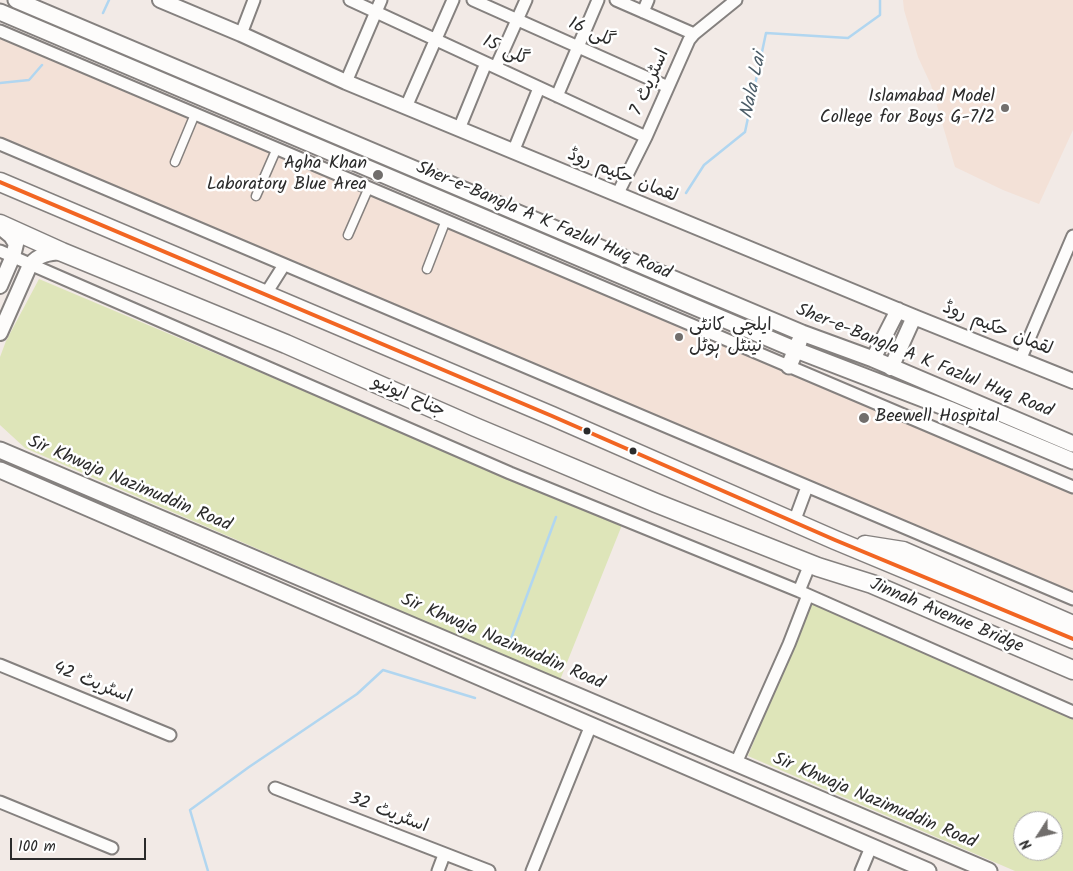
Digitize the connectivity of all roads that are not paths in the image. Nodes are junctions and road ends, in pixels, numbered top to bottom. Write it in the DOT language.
graph roads {
  1 [pos="16,0"];
  2 [pos="160,0"];
  3 [pos="254,0"];
  4 [pos="350,0"];
  5 [pos="381,0"];
  6 [pos="454,0"];
  7 [pos="474,0"];
  8 [pos="526,0"];
  9 [pos="598,0"];
  10 [pos="616,0"];
  11 [pos="648,0"];
  12 [pos="736,0"];
  13 [pos="0,12"];
  14 [pos="376,12"];
  15 [pos="643,12"];
  16 [pos="517,20"];
  17 [pos="0,30"];
  18 [pos="241,34"];
  19 [pos="694,34"];
  20 [pos="436,40"];
  21 [pos="578,47"];
  22 [pos="491,65"];
  23 [pos="346,82"];
  24 [pos="668,87"];
  25 [pos="539,88"];
  26 [pos="557,96"];
  27 [pos="406,107"];
  28 [pos="195,114"];
  29 [pos="459,129"];
  30 [pos="646,137"];
  31 [pos="0,144"];
  32 [pos="354,144"];
  33 [pos="277,148"];
  34 [pos="513,152"];
  35 [pos="346,159"];
  36 [pos="175,162"];
  37 [pos="338,174"];
  38 [pos="0,182"];
  39 [pos="368,187"];
  40 [pos="617,195"];
  41 [pos="256,196"];
  42 [pos="446,220"];
  43 [pos="0,226"];
  44 [pos="348,236"];
  45 [pos="1073,236"];
  46 [pos="0,251"];
  47 [pos="62,252"];
  48 [pos="13,256"];
  49 [pos="1068,262"];
  50 [pos="284,264"];
  51 [pos="30,265"];
  52 [pos="427,269"];
  53 [pos="0,286"];
  54 [pos="265,295"];
  55 [pos="898,310"];
  56 [pos="914,317"];
  57 [pos="0,333"];
  58 [pos="802,333"];
  59 [pos="796,350"];
  60 [pos="873,359"];
  61 [pos="1020,360"];
  62 [pos="789,366"];
  63 [pos="891,368"];
  64 [pos="1072,378"];
  65 [pos="1073,444"];
  66 [pos="2,449"];
  67 [pos="1073,462"];
  68 [pos="0,470"];
  69 [pos="807,487"];
  70 [pos="1073,487"];
  71 [pos="794,522"];
  72 [pos="835,540"];
  73 [pos="814,565"];
  74 [pos="804,594"];
  75 [pos="1073,600"];
  76 [pos="1073,625"];
  77 [pos="1073,639"];
  78 [pos="0,665"];
  79 [pos="1073,670"];
  80 [pos="1073,682"];
  81 [pos="1073,712"];
  82 [pos="591,725"];
  83 [pos="170,735"];
  84 [pos="736,763"];
  85 [pos="275,788"];
  86 [pos="815,797"];
  87 [pos="0,802"];
  88 [pos="808,819"];
  89 [pos="871,847"];
  90 [pos="112,848"];
  91 [pos="444,855"];
  92 [pos="438,871"];
  93 [pos="489,871"];
  94 [pos="532,871"];
  95 [pos="861,871"];
  96 [pos="928,871"];
  97 [pos="989,871"];
  1 -- 32 [label="main road, Sher-e-Bangla A K Fazlul Huq Road"];
  2 -- 18 [label="street, لقمان حکیم روڈ"];
  3 -- 18 [label="street"];
  4 -- 14 [label="street, گلی 15"];
  5 -- 14 [label="street"];
  6 -- 20 [label="street"];
  7 -- 16 [label="street, گلی 16"];
  8 -- 16 [label="street"];
  9 -- 21 [label="street"];
  10 -- 15 [label="street"];
  11 -- 15 [label="street"];
  12 -- 19 [label="street, اسٹریٹ 7"];
  13 -- 35 [label="main road, Sher-e-Bangla A K Fazlul Huq Road"];
  14 -- 20 [label="street, گلی 15"];
  14 -- 23 [label="street"];
  15 -- 19 [label="street"];
  16 -- 21 [label="street, گلی 16"];
  16 -- 22 [label="street"];
  17 -- 28 [label="street"];
  18 -- 23 [label="street, لقمان حکیم روڈ"];
  19 -- 24 [label="street, اسٹریٹ 7"];
  20 -- 22 [label="street, گلی 15"];
  20 -- 27 [label="street"];
  21 -- 24 [label="street, گلی 16"];
  21 -- 26 [label="street"];
  22 -- 25 [label="street, گلی 15"];
  22 -- 29 [label="street"];
  23 -- 27 [label="street, لقمان حکیم روڈ"];
  24 -- 30 [label="street, اسٹریٹ 7"];
  25 -- 26 [label="street, گلی 15"];
  25 -- 34 [label="street"];
  26 -- 30 [label="street, گلی 15"];
  27 -- 29 [label="street, لقمان حکیم روڈ"];
  28 -- 33 [label="street"];
  28 -- 36 [label="street"];
  29 -- 34 [label="street, لقمان حکیم روڈ"];
  30 -- 40 [label="street, اسٹریٹ 7"];
  31 -- 50 [label="street"];
  32 -- 35 [label="main road"];
  32 -- 58 [label="main road, Sher-e-Bangla A K Fazlul Huq Road"];
  33 -- 37 [label="street"];
  33 -- 41 [label="street"];
  34 -- 40 [label="street, لقمان حکیم روڈ"];
  35 -- 37 [label="street"];
  35 -- 59 [label="main road, Sher-e-Bangla A K Fazlul Huq Road"];
  37 -- 39 [label="street"];
  38 -- 54 [label="main road"];
  39 -- 42 [label="street"];
  39 -- 44 [label="street"];
  40 -- 55 [label="street, لقمان حکیم روڈ"];
  42 -- 52 [label="street"];
  42 -- 62 [label="street"];
  43 -- 47 [label="main road, جناح ایونیو"];
  43 -- 48 [label="street"];
  45 -- 49 [label="street"];
  46 -- 48 [label="street"];
  47 -- 51 [label="street"];
  47 -- 73 [label="main road, جناح ایونیو"];
  48 -- 51 [label="street"];
  48 -- 53 [label="street"];
  49 -- 61 [label="street"];
  50 -- 54 [label="street"];
  50 -- 69 [label="street"];
  51 -- 57 [label="street"];
  51 -- 74 [label="street"];
  54 -- 71 [label="main road"];
  55 -- 56 [label="street, لقمان حکیم روڈ"];
  55 -- 60 [label="street"];
  56 -- 61 [label="street, لقمان حکیم روڈ"];
  56 -- 63 [label="street"];
  58 -- 59 [label="main road"];
  58 -- 60 [label="main road, Sher-e-Bangla A K Fazlul Huq Road"];
  59 -- 62 [label="main road"];
  59 -- 67 [label="main road, Sher-e-Bangla A K Fazlul Huq Road"];
  60 -- 63 [label="main road, Sher-e-Bangla A K Fazlul Huq Road"];
  61 -- 64 [label="street, لقمان حکیم روڈ"];
  62 -- 70 [label="street"];
  63 -- 65 [label="main road, Sher-e-Bangla A K Fazlul Huq Road"];
  66 -- 84 [label="main road, Sir Khwaja Nazimuddin Road"];
  68 -- 82 [label="main road, Sir Khwaja Nazimuddin Road"];
  69 -- 71 [label="street"];
  69 -- 75 [label="street"];
  71 -- 72 [label="main road"];
  72 -- 76 [label="main road"];
  72 -- 77 [label="main road, Jinnah Avenue Bridge"];
  73 -- 74 [label="street"];
  73 -- 79 [label="main road, Jinnah Avenue Bridge"];
  73 -- 80 [label="main road"];
  74 -- 81 [label="street"];
  74 -- 84 [label="street"];
  78 -- 83 [label="street, اسٹریٹ 42"];
  82 -- 88 [label="main road, Sir Khwaja Nazimuddin Road"];
  82 -- 94 [label="street"];
  84 -- 86 [label="main road, Sir Khwaja Nazimuddin Road"];
  85 -- 91 [label="street, اسٹریٹ 32"];
  86 -- 88 [label="main road"];
  86 -- 97 [label="main road, Sir Khwaja Nazimuddin Road"];
  87 -- 90 [label="street"];
  88 -- 89 [label="main road, Sir Khwaja Nazimuddin Road"];
  89 -- 95 [label="street"];
  89 -- 96 [label="main road, Sir Khwaja Nazimuddin Road"];
  91 -- 92 [label="street"];
  91 -- 93 [label="street, اسٹریٹ 32"];
}
